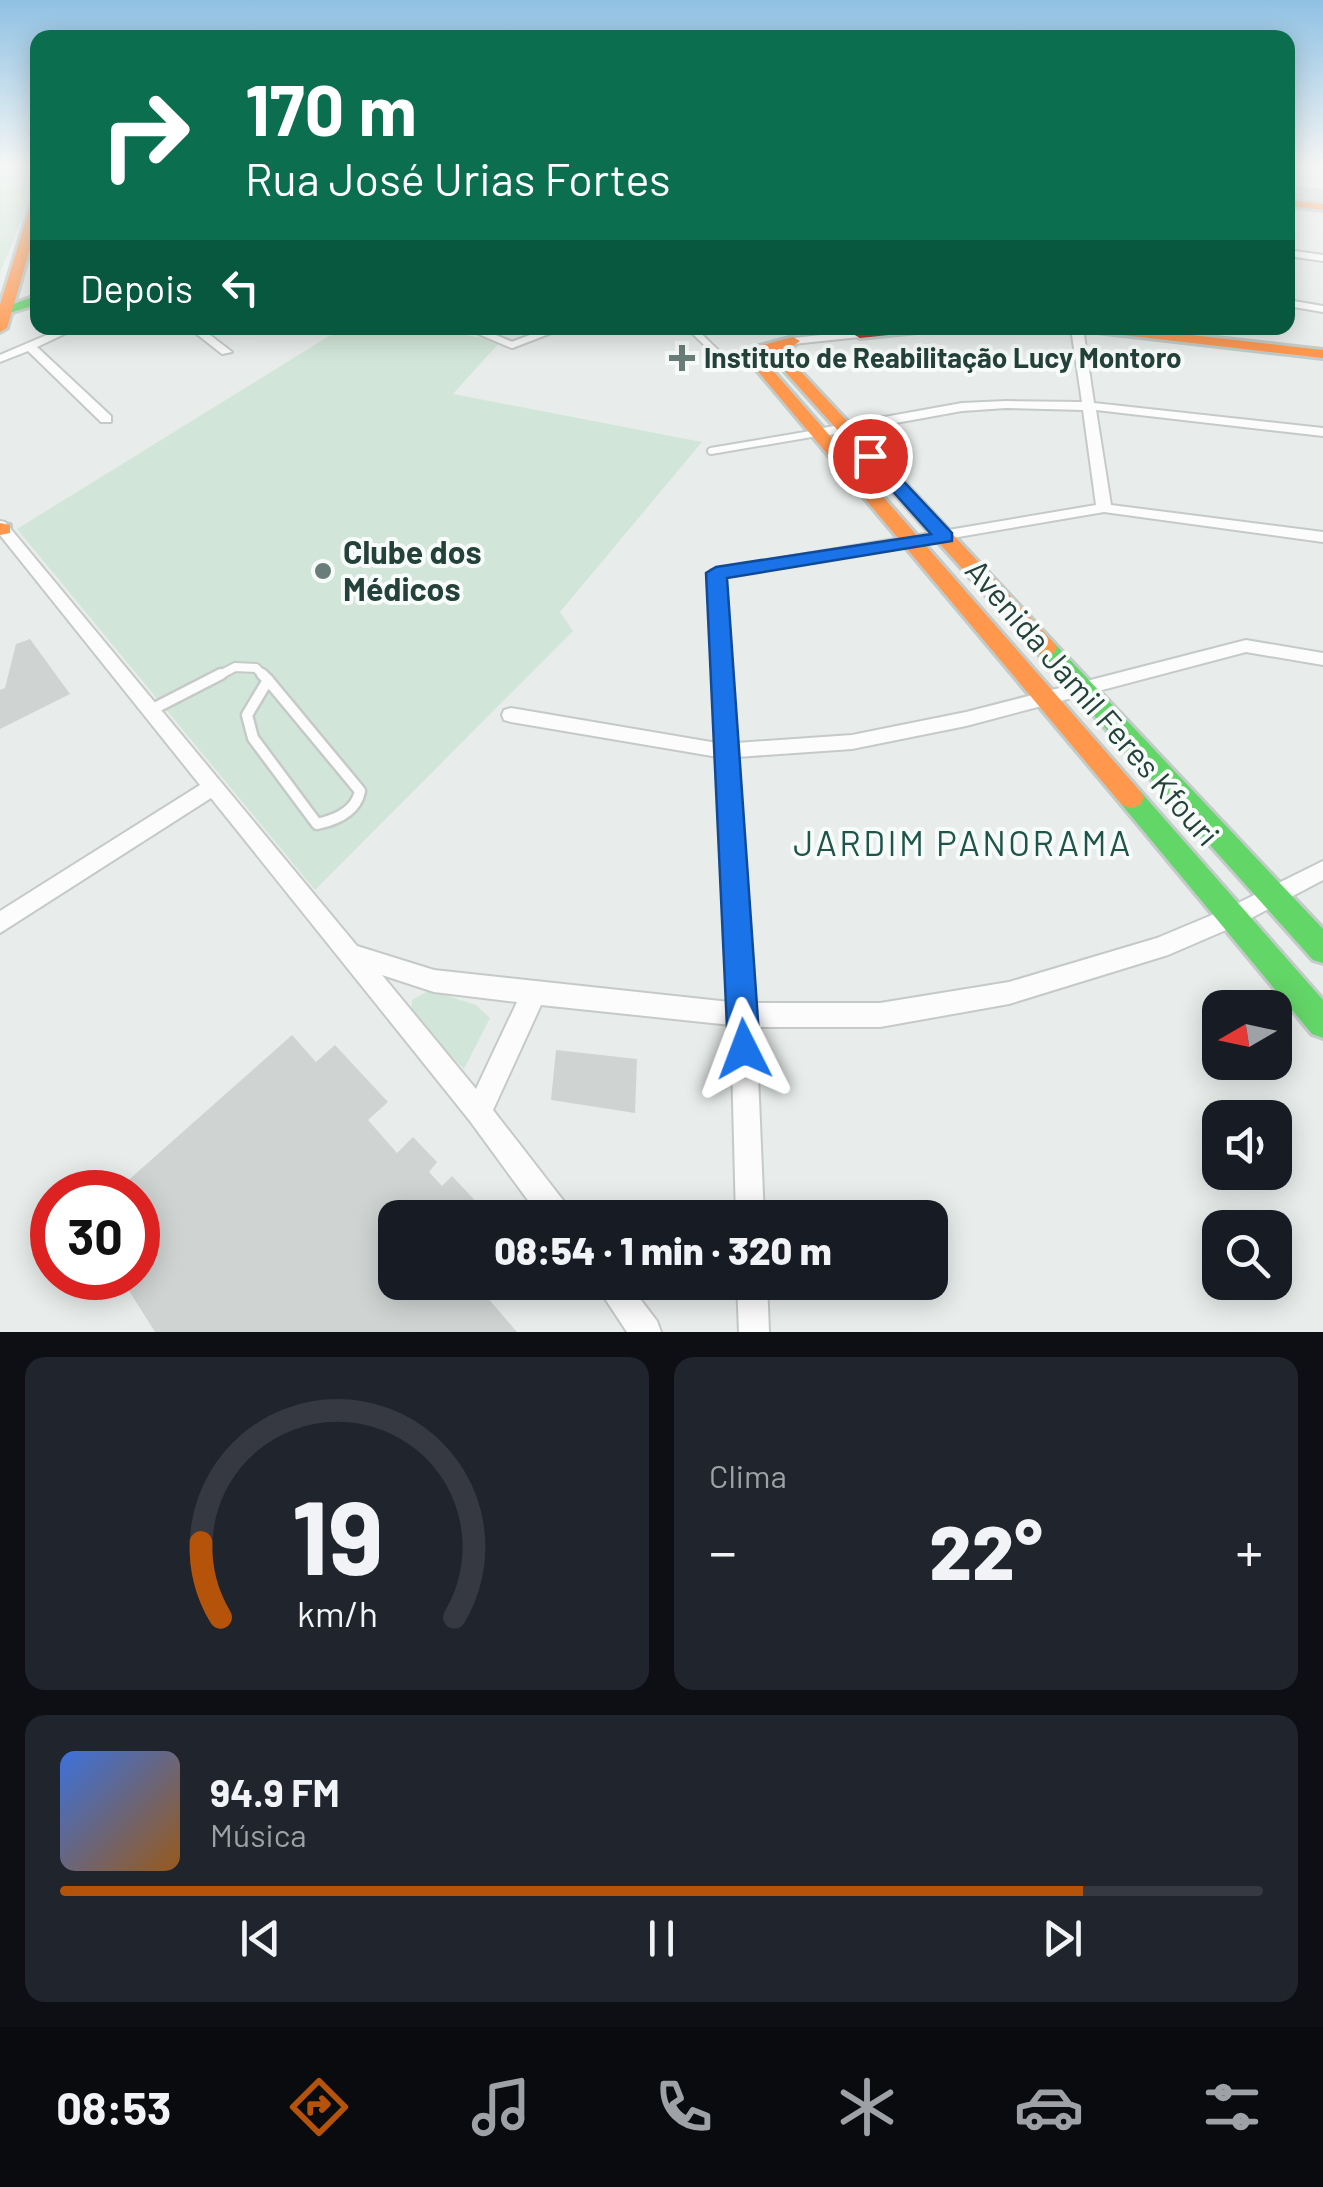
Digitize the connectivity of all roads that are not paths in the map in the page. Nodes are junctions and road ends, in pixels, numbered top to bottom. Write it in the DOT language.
graph roads {
  1 [pos="28,252"];
  2 [pos="1295,254"];
  3 [pos="1323,258"];
  4 [pos="30,290"];
  5 [pos="30,302"];
  6 [pos="1295,304"];
  7 [pos="1323,309"];
  8 [pos="3,312"];
  9 [pos="54,335"];
  10 [pos="204,335"];
  11 [pos="488,335"];
  12 [pos="538,335"];
  13 [pos="698,335"];
  14 [pos="832,335"];
  15 [pos="1078,335"];
  16 [pos="1157,335"];
  17 [pos="792,341"];
  18 [pos="30,346"];
  19 [pos="226,352"];
  20 [pos="1323,354"];
  21 [pos="0,359"];
  22 [pos="756,359"];
  23 [pos="1087,408"];
  24 [pos="106,419"];
  25 [pos="845,428"];
  26 [pos="1323,432"];
  27 [pos="818,433"];
  28 [pos="711,451"];
  29 [pos="1104,508"];
  30 [pos="1,528"];
  31 [pos="945,537"];
  32 [pos="1323,537"];
  33 [pos="912,542"];
  34 [pos="1323,658"];
  35 [pos="268,680"];
  36 [pos="1082,686"];
  37 [pos="1043,696"];
  38 [pos="150,711"];
  39 [pos="512,715"];
  40 [pos="724,751"];
  41 [pos="211,788"];
  42 [pos="1323,870"];
  43 [pos="1273,895"];
  44 [pos="1232,917"];
  45 [pos="0,923"];
  46 [pos="1323,950"];
  47 [pos="348,952"];
  48 [pos="534,993"];
  49 [pos="743,1015"];
  50 [pos="1323,1023"];
  51 [pos="478,1112"];
  52 [pos="545,1200"];
  53 [pos="749,1200"];
  54 [pos="622,1300"];
  55 [pos="753,1300"];
  56 [pos="646,1332"];
  57 [pos="754,1332"];
  1 -- 8 [label="street"];
  2 -- 3 [label="street"];
  4 -- 8 [label="street"];
  5 -- 8 [label="street"];
  6 -- 7 [label="street"];
  9 -- 18 [label="street"];
  10 -- 19 [label="street"];
  11 -- 12 [label="lane"];
  13 -- 22 [label="lane"];
  14 -- 17 [label="street"];
  15 -- 23 [label="street"];
  16 -- 20 [label="street"];
  17 -- 22 [label="street"];
  17 -- 25 [label="street, Avenida Jamil Feres Kfouri"];
  18 -- 21 [label="street"];
  18 -- 24 [label="street"];
  22 -- 27 [label="street, Avenida Jamil Feres Kfouri"];
  23 -- 25 [label="street"];
  23 -- 26 [label="street"];
  23 -- 29 [label="street"];
  25 -- 27 [label="street"];
  25 -- 31 [label="street, Avenida Jamil Feres Kfouri"];
  27 -- 28 [label="lane"];
  27 -- 33 [label="street, Avenida Jamil Feres Kfouri"];
  29 -- 31 [label="street"];
  29 -- 32 [label="street"];
  30 -- 38 [label="street"];
  31 -- 33 [label="street"];
  31 -- 36 [label="street, Avenida Jamil Feres Kfouri"];
  33 -- 37 [label="street, Avenida Jamil Feres Kfouri"];
  33 -- 40 [label="street"];
  34 -- 36 [label="street"];
  35 -- 35 [label="lane"];
  35 -- 38 [label="lane"];
  36 -- 37 [label="street"];
  36 -- 43 [label="street, Avenida Jamil Feres Kfouri"];
  37 -- 40 [label="street"];
  37 -- 44 [label="street, Avenida Jamil Feres Kfouri"];
  38 -- 41 [label="street"];
  39 -- 40 [label="street"];
  40 -- 49 [label="street"];
  41 -- 45 [label="street"];
  41 -- 47 [label="street"];
  42 -- 43 [label="street"];
  43 -- 44 [label="street"];
  43 -- 46 [label="street, Avenida Jamil Feres Kfouri"];
  44 -- 49 [label="street"];
  44 -- 50 [label="street, Avenida Jamil Feres Kfouri"];
  47 -- 48 [label="street"];
  47 -- 51 [label="street"];
  48 -- 49 [label="street"];
  48 -- 51 [label="street"];
  49 -- 53 [label="street"];
  51 -- 52 [label="street"];
  54 -- 56 [label="street"];
  55 -- 57 [label="street"];
}
